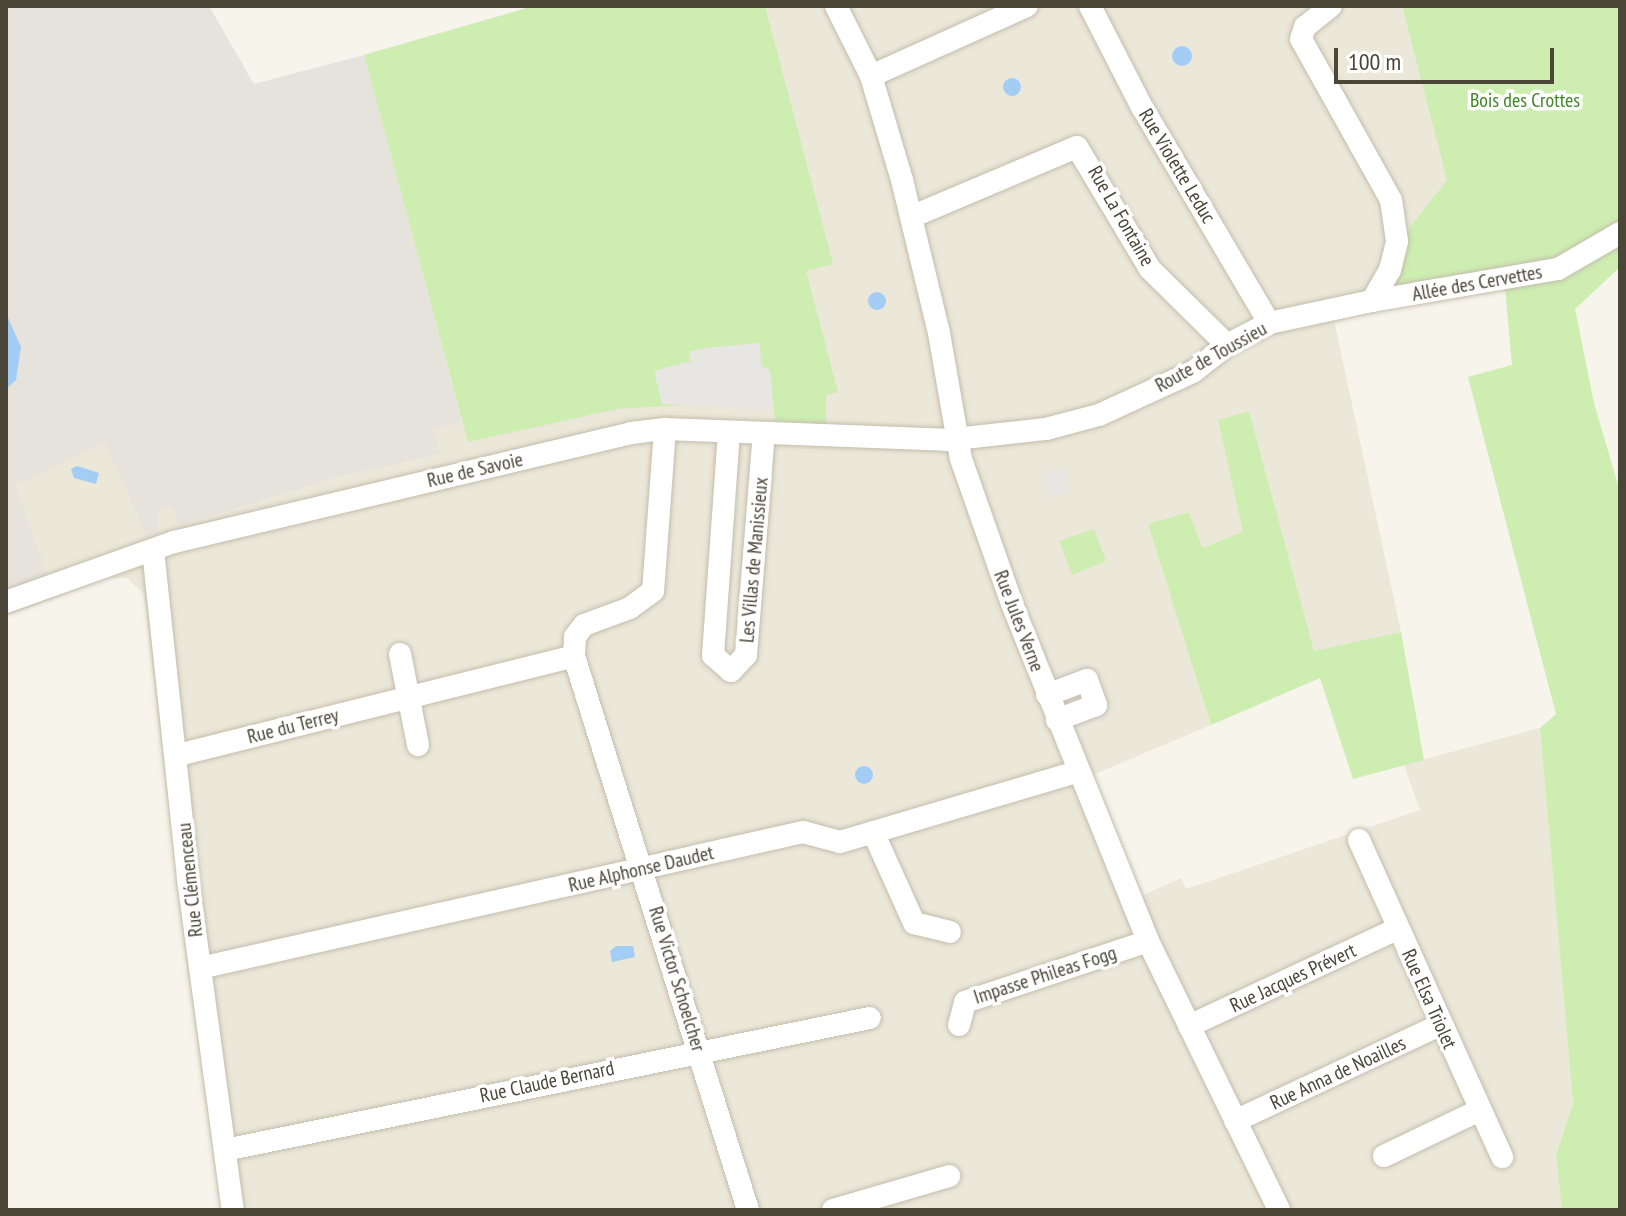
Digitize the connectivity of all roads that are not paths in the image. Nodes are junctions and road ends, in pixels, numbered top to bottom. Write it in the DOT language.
graph roads {
  1 [pos="836,6"];
  2 [pos="1027,6"];
  3 [pos="1090,6"];
  4 [pos="1331,6"];
  5 [pos="871,76"];
  6 [pos="911,217"];
  7 [pos="1620,233"];
  8 [pos="1372,301"];
  9 [pos="1269,323"];
  10 [pos="1227,345"];
  11 [pos="665,429"];
  12 [pos="729,432"];
  13 [pos="764,433"];
  14 [pos="958,440"];
  15 [pos="153,550"];
  16 [pos="6,602"];
  17 [pos="400,654"];
  18 [pos="574,656"];
  19 [pos="1047,695"];
  20 [pos="409,698"];
  21 [pos="1057,720"];
  22 [pos="418,745"];
  23 [pos="178,755"];
  24 [pos="1076,772"];
  25 [pos="873,832"];
  26 [pos="1359,840"];
  27 [pos="643,869"];
  28 [pos="1397,929"];
  29 [pos="950,932"];
  30 [pos="1148,941"];
  31 [pos="200,968"];
  32 [pos="870,1018"];
  33 [pos="959,1025"];
  34 [pos="1440,1025"];
  35 [pos="1189,1026"];
  36 [pos="698,1050"];
  37 [pos="1480,1110"];
  38 [pos="1235,1121"];
  39 [pos="225,1150"];
  40 [pos="1384,1156"];
  41 [pos="1502,1157"];
  42 [pos="949,1176"];
  43 [pos="233,1210"];
  44 [pos="748,1210"];
  45 [pos="833,1210"];
  46 [pos="1279,1210"];
  1 -- 5 [label="street, Rue Jules Verne"];
  2 -- 5 [label="street"];
  3 -- 9 [label="street, Rue Violette Leduc"];
  4 -- 8 [label="street"];
  5 -- 6 [label="street, Rue Jules Verne"];
  6 -- 10 [label="street, Rue La Fontaine"];
  6 -- 14 [label="street, Rue Jules Verne"];
  7 -- 8 [label="street, Allée des Cervettes"];
  8 -- 9 [label="street, Route de Toussieu"];
  9 -- 10 [label="street, Route de Toussieu"];
  10 -- 14 [label="street, Route de Toussieu"];
  11 -- 12 [label="street, Rue de Savoie"];
  11 -- 15 [label="street, Rue de Savoie"];
  11 -- 18 [label="street"];
  12 -- 13 [label="street, Rue de Savoie"];
  12 -- 13 [label="street, Les Villas de Manissieux"];
  13 -- 14 [label="street, Rue de Savoie"];
  14 -- 19 [label="street, Rue Jules Verne"];
  15 -- 16 [label="street, Rue de Savoie"];
  15 -- 23 [label="street, Rue Clémenceau"];
  17 -- 20 [label="street"];
  18 -- 20 [label="street, Rue du Terrey"];
  18 -- 27 [label="street, Rue Victor Schoelcher"];
  19 -- 21 [label="street, Rue Jules Verne"];
  19 -- 21 [label="street"];
  20 -- 22 [label="street"];
  20 -- 23 [label="street, Rue du Terrey"];
  21 -- 24 [label="street, Rue Jules Verne"];
  23 -- 31 [label="street, Rue Clémenceau"];
  24 -- 25 [label="street, Rue Alphonse Daudet"];
  24 -- 30 [label="street, Rue Jules Verne"];
  25 -- 27 [label="street, Rue Alphonse Daudet"];
  25 -- 29 [label="street"];
  26 -- 28 [label="street, Rue Elsa Triolet"];
  27 -- 31 [label="street, Rue Alphonse Daudet"];
  27 -- 36 [label="street, Rue Victor Schoelcher"];
  28 -- 34 [label="street, Rue Elsa Triolet"];
  28 -- 35 [label="street, Rue Jacques Prévert"];
  30 -- 33 [label="street, Impasse Phileas Fogg"];
  30 -- 35 [label="street, Rue Jules Verne"];
  31 -- 39 [label="street, Rue Clémenceau"];
  32 -- 36 [label="street, Rue Claude Bernard"];
  34 -- 37 [label="street, Rue Elsa Triolet"];
  34 -- 38 [label="street, Rue Anna de Noailles"];
  35 -- 38 [label="street, Rue Jules Verne"];
  36 -- 39 [label="street, Rue Claude Bernard"];
  36 -- 44 [label="street, Rue Victor Schoelcher"];
  37 -- 40 [label="street"];
  37 -- 41 [label="street, Rue Elsa Triolet"];
  38 -- 46 [label="street, Rue Jules Verne"];
  39 -- 43 [label="street, Rue Clémenceau"];
  42 -- 45 [label="street"];
}
